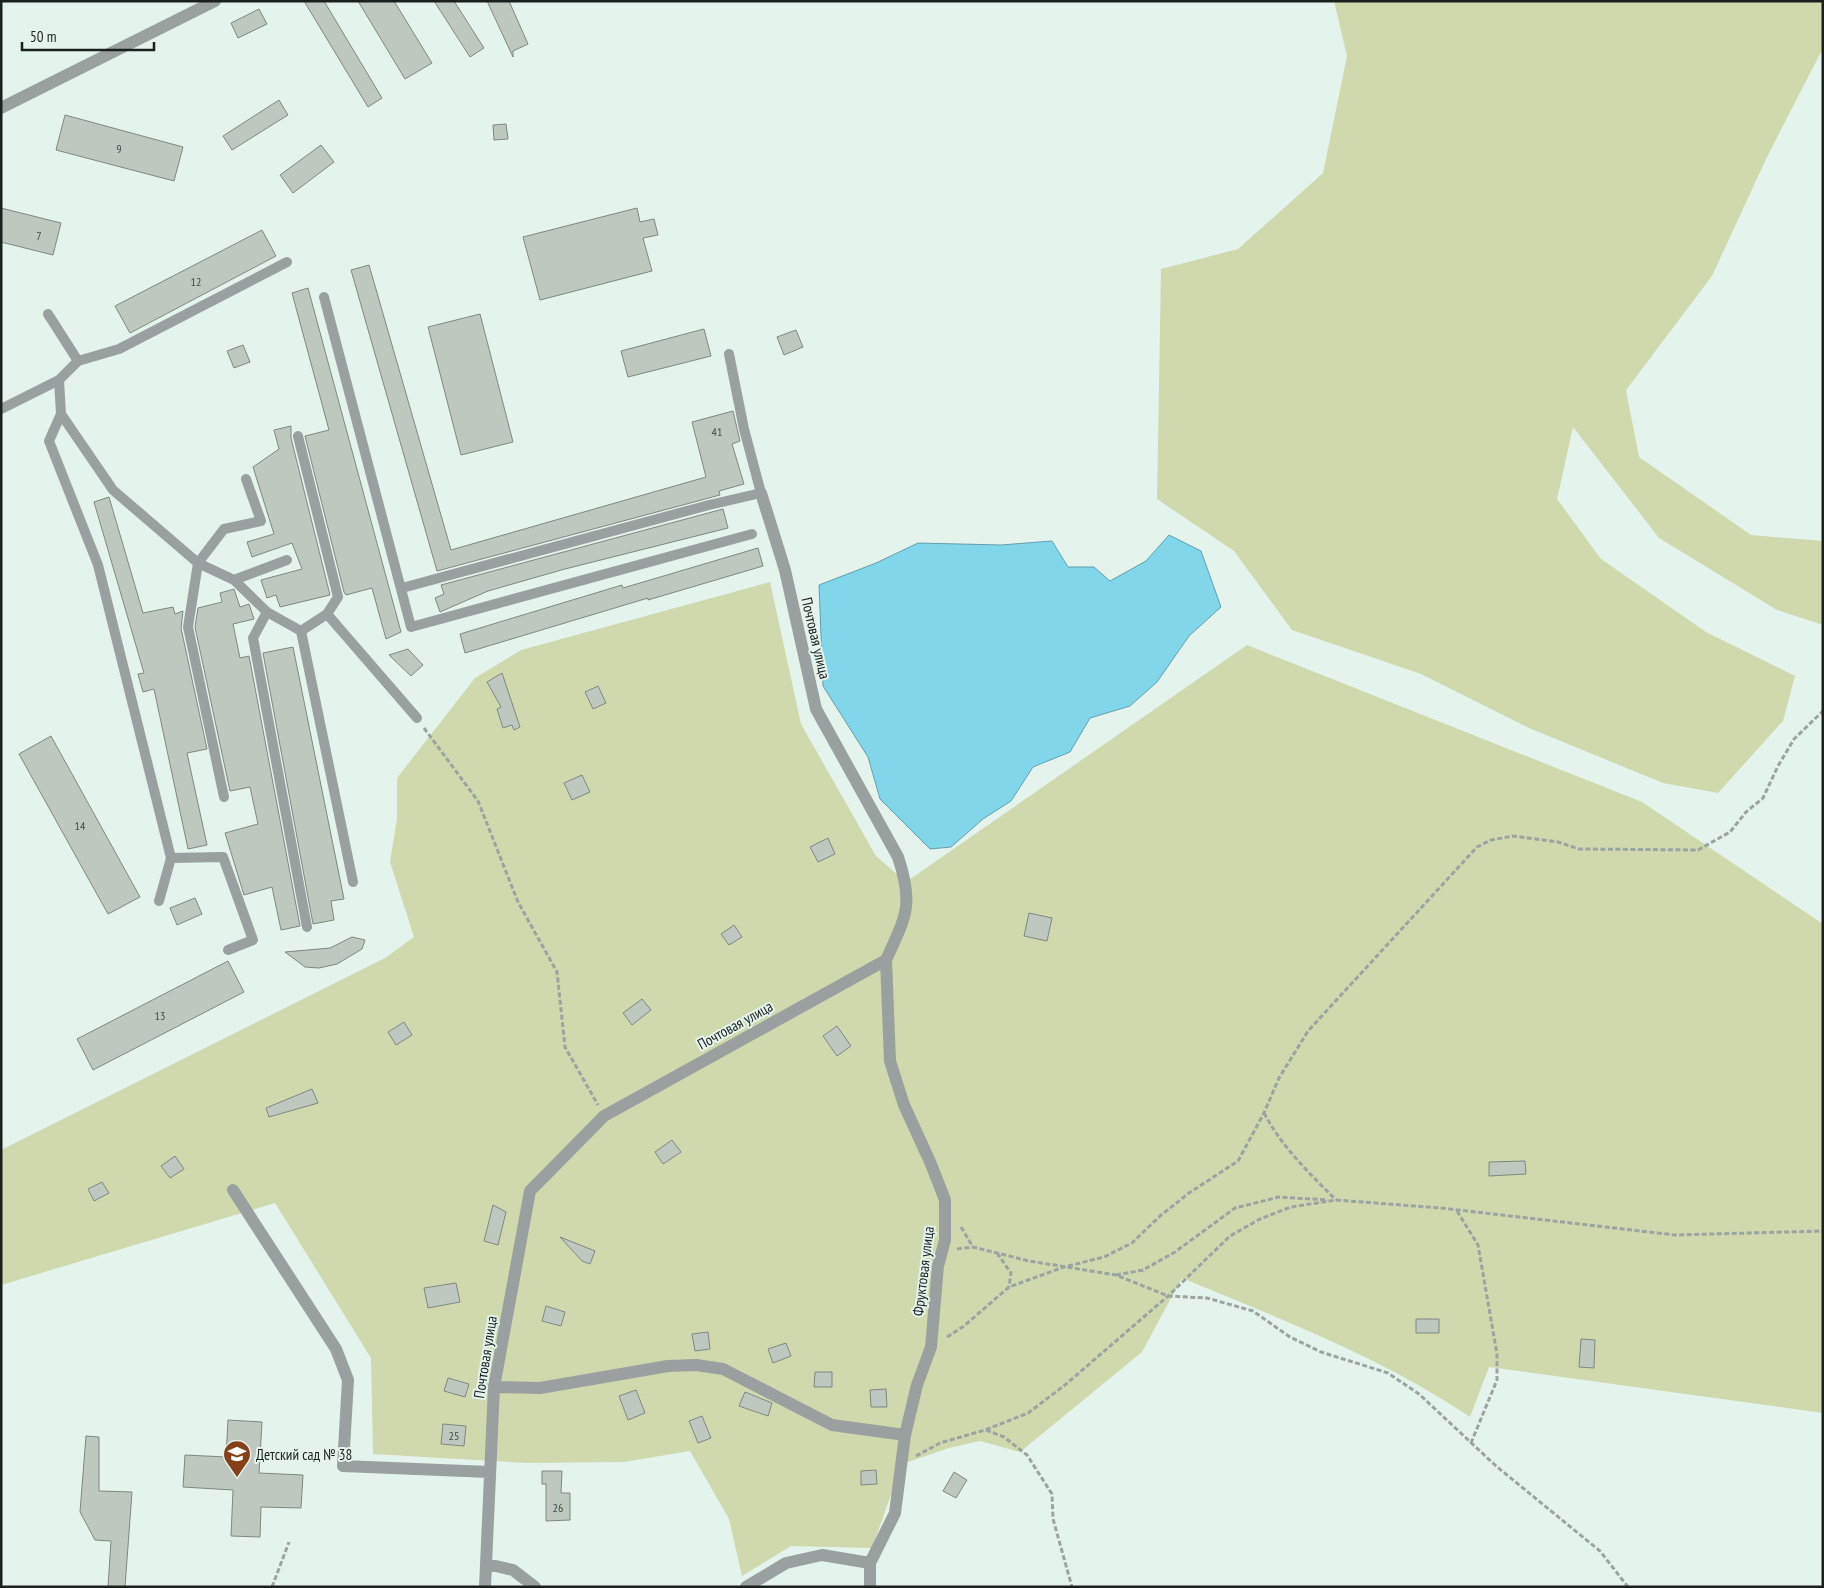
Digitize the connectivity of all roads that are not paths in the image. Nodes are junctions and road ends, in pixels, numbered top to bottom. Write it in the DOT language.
graph roads {
  1 [pos="214,1"];
  2 [pos="1,108"];
  3 [pos="287,262"];
  4 [pos="324,297"];
  5 [pos="48,314"];
  6 [pos="729,354"];
  7 [pos="78,360"];
  8 [pos="59,380"];
  9 [pos="1,409"];
  10 [pos="61,414"];
  11 [pos="298,436"];
  12 [pos="246,479"];
  13 [pos="761,493"];
  14 [pos="752,534"];
  15 [pos="286,560"];
  16 [pos="198,563"];
  17 [pos="234,580"];
  18 [pos="402,588"];
  19 [pos="267,612"];
  20 [pos="327,614"];
  21 [pos="301,631"];
  22 [pos="418,718"];
  23 [pos="224,797"];
  24 [pos="171,858"];
  25 [pos="353,882"];
  26 [pos="158,901"];
  27 [pos="307,926"];
  28 [pos="228,950"];
  29 [pos="886,960"];
  30 [pos="233,1190"];
  31 [pos="494,1387"];
  32 [pos="906,1435"];
  33 [pos="489,1472"];
  34 [pos="870,1563"];
  35 [pos="487,1564"];
  36 [pos="485,1587"];
  37 [pos="535,1587"];
  38 [pos="746,1587"];
  39 [pos="870,1587"];
  1 -- 2 [label="street"];
  3 -- 7 [label="lane"];
  4 -- 18 [label="lane"];
  5 -- 7 [label="lane"];
  6 -- 13 [label="lane"];
  7 -- 8 [label="lane"];
  8 -- 9 [label="lane"];
  8 -- 10 [label="lane"];
  10 -- 16 [label="lane"];
  10 -- 24 [label="lane"];
  11 -- 20 [label="lane"];
  12 -- 16 [label="lane"];
  13 -- 18 [label="lane"];
  13 -- 29 [label="street, Почтовая улица"];
  14 -- 18 [label="lane"];
  15 -- 17 [label="lane"];
  16 -- 17 [label="lane"];
  16 -- 23 [label="lane"];
  17 -- 19 [label="lane"];
  19 -- 21 [label="lane"];
  19 -- 27 [label="lane"];
  20 -- 21 [label="lane"];
  20 -- 22 [label="lane"];
  21 -- 25 [label="lane"];
  24 -- 26 [label="lane"];
  24 -- 28 [label="lane"];
  29 -- 31 [label="street, Почтовая улица"];
  29 -- 32 [label="street, Фруктовая улица"];
  30 -- 33 [label="street"];
  31 -- 32 [label="street"];
  31 -- 33 [label="street, Почтовая улица"];
  32 -- 34 [label="street, Фруктовая улица"];
  33 -- 35 [label="street, Почтовая улица"];
  34 -- 38 [label="street"];
  34 -- 39 [label="street, Фруктовая улица"];
  35 -- 36 [label="street, Почтовая улица"];
  35 -- 37 [label="street"];
}
